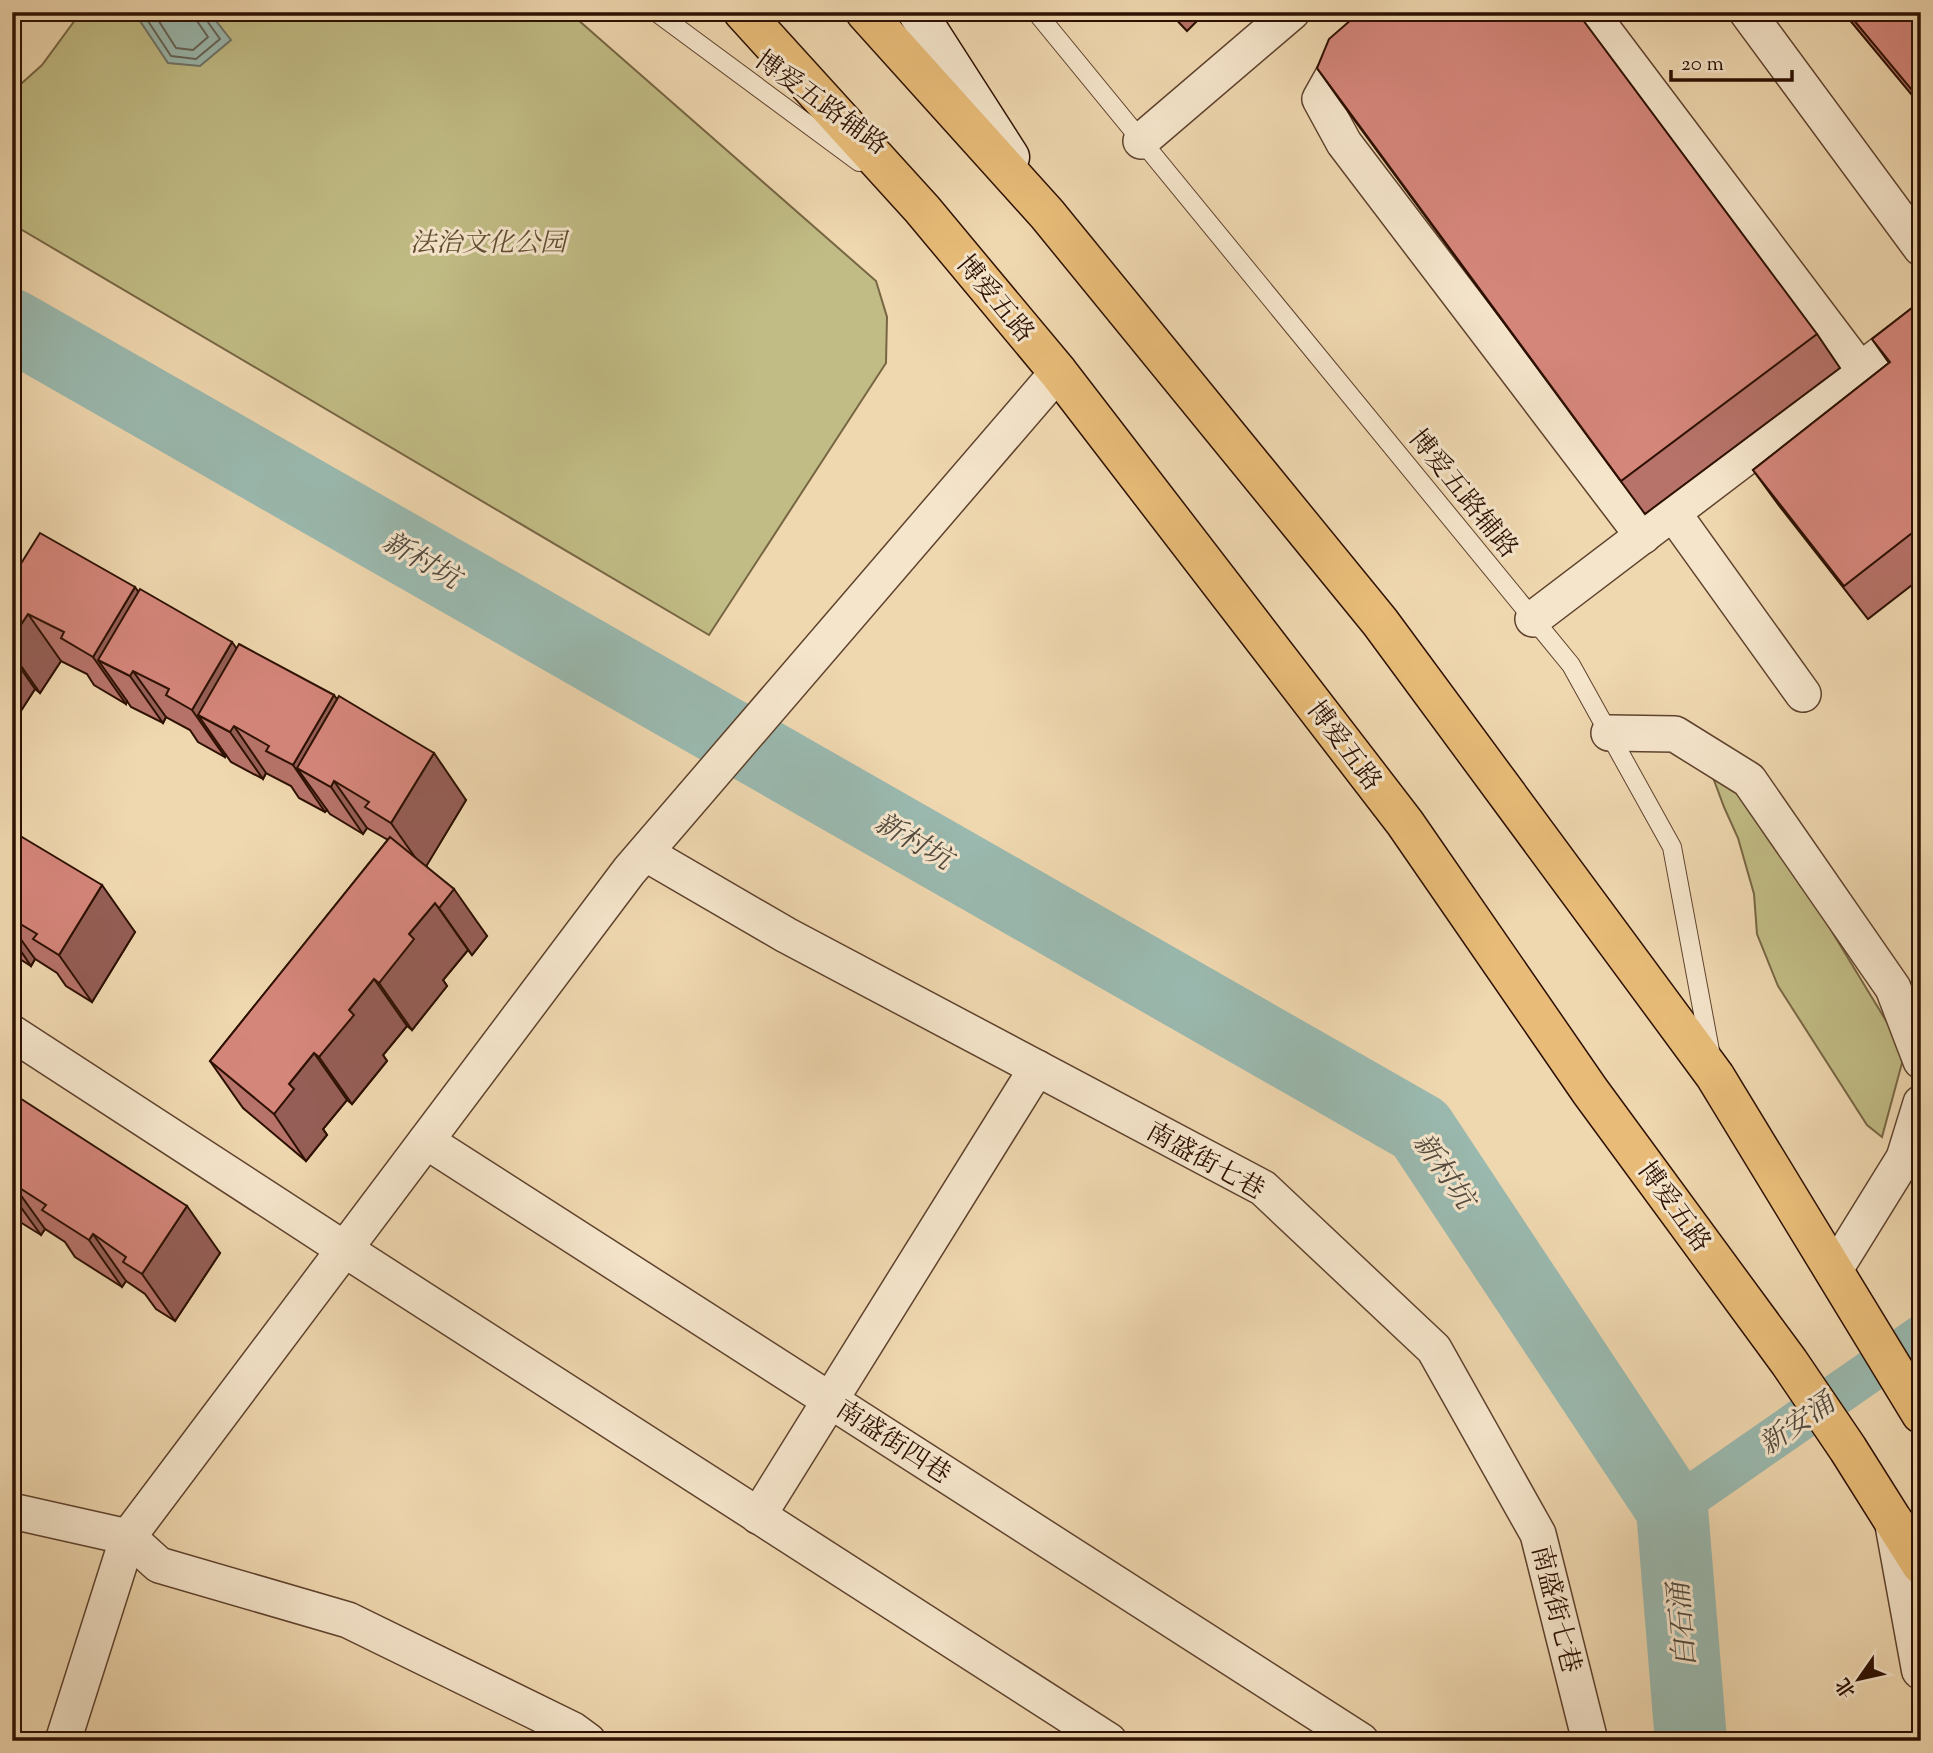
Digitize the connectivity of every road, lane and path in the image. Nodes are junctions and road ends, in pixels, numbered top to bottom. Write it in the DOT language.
graph roads {
  1 [pos="656,12"];
  2 [pos="743,12"];
  3 [pos="864,12"];
  4 [pos="917,12"];
  5 [pos="1036,12"];
  6 [pos="1292,12"];
  7 [pos="1398,12"];
  8 [pos="1590,12"];
  9 [pos="1747,12"];
  10 [pos="1141,141"];
  11 [pos="922,209"];
  12 [pos="1047,214"];
  13 [pos="1921,248"];
  14 [pos="1921,324"];
  15 [pos="1860,370"];
  16 [pos="1058,372"];
  17 [pos="1672,513"];
  18 [pos="1643,536"];
  19 [pos="1534,619"];
  20 [pos="1803,694"];
  21 [pos="1609,733"];
  22 [pos="645,853"];
  23 [pos="12,1033"];
  24 [pos="1921,1061"];
  25 [pos="1037,1068"];
  26 [pos="1715,1076"];
  27 [pos="1921,1104"];
  28 [pos="426,1141"];
  29 [pos="344,1250"];
  30 [pos="1834,1271"];
  31 [pos="830,1400"];
  32 [pos="1918,1409"];
  33 [pos="12,1511"];
  34 [pos="758,1516"];
  35 [pos="1893,1520"];
  36 [pos="128,1537"];
  37 [pos="1921,1565"];
  38 [pos="1921,1670"];
  39 [pos="63,1741"];
  40 [pos="588,1741"];
  41 [pos="1109,1741"];
  42 [pos="1361,1741"];
  43 [pos="1590,1741"];
  1 -- 11 [label="lane, 博爱五路辅路"];
  2 -- 11 [label="highway, 博爱五路"];
  3 -- 12 [label="highway"];
  4 -- 12 [label="main road"];
  5 -- 10 [label="lane, 博爱五路辅路"];
  6 -- 10 [label="street"];
  7 -- 18 [label="street"];
  8 -- 15 [label="street"];
  9 -- 13 [label="street"];
  10 -- 19 [label="lane, 博爱五路辅路"];
  11 -- 16 [label="highway, 博爱五路"];
  12 -- 26 [label="highway"];
  14 -- 15 [label="street"];
  15 -- 17 [label="street"];
  16 -- 22 [label="street"];
  16 -- 35 [label="highway, 博爱五路"];
  17 -- 18 [label="street"];
  17 -- 20 [label="street"];
  18 -- 19 [label="street"];
  19 -- 21 [label="lane, 博爱五路辅路"];
  21 -- 24 [label="street"];
  21 -- 26 [label="lane, 博爱五路辅路"];
  22 -- 25 [label="street, 南盛街七巷"];
  22 -- 28 [label="street"];
  23 -- 29 [label="street"];
  25 -- 31 [label="street"];
  25 -- 43 [label="street, 南盛街七巷"];
  26 -- 30 [label="highway"];
  27 -- 30 [label="street"];
  28 -- 29 [label="street"];
  28 -- 31 [label="street, 南盛街四巷"];
  29 -- 34 [label="street"];
  29 -- 36 [label="street"];
  30 -- 32 [label="highway"];
  31 -- 34 [label="street"];
  31 -- 42 [label="street, 南盛街四巷"];
  33 -- 36 [label="street"];
  34 -- 41 [label="street"];
  35 -- 37 [label="highway, 博爱五路"];
  35 -- 38 [label="main road, 博爱五路"];
  36 -- 39 [label="street"];
  36 -- 40 [label="street"];
}
